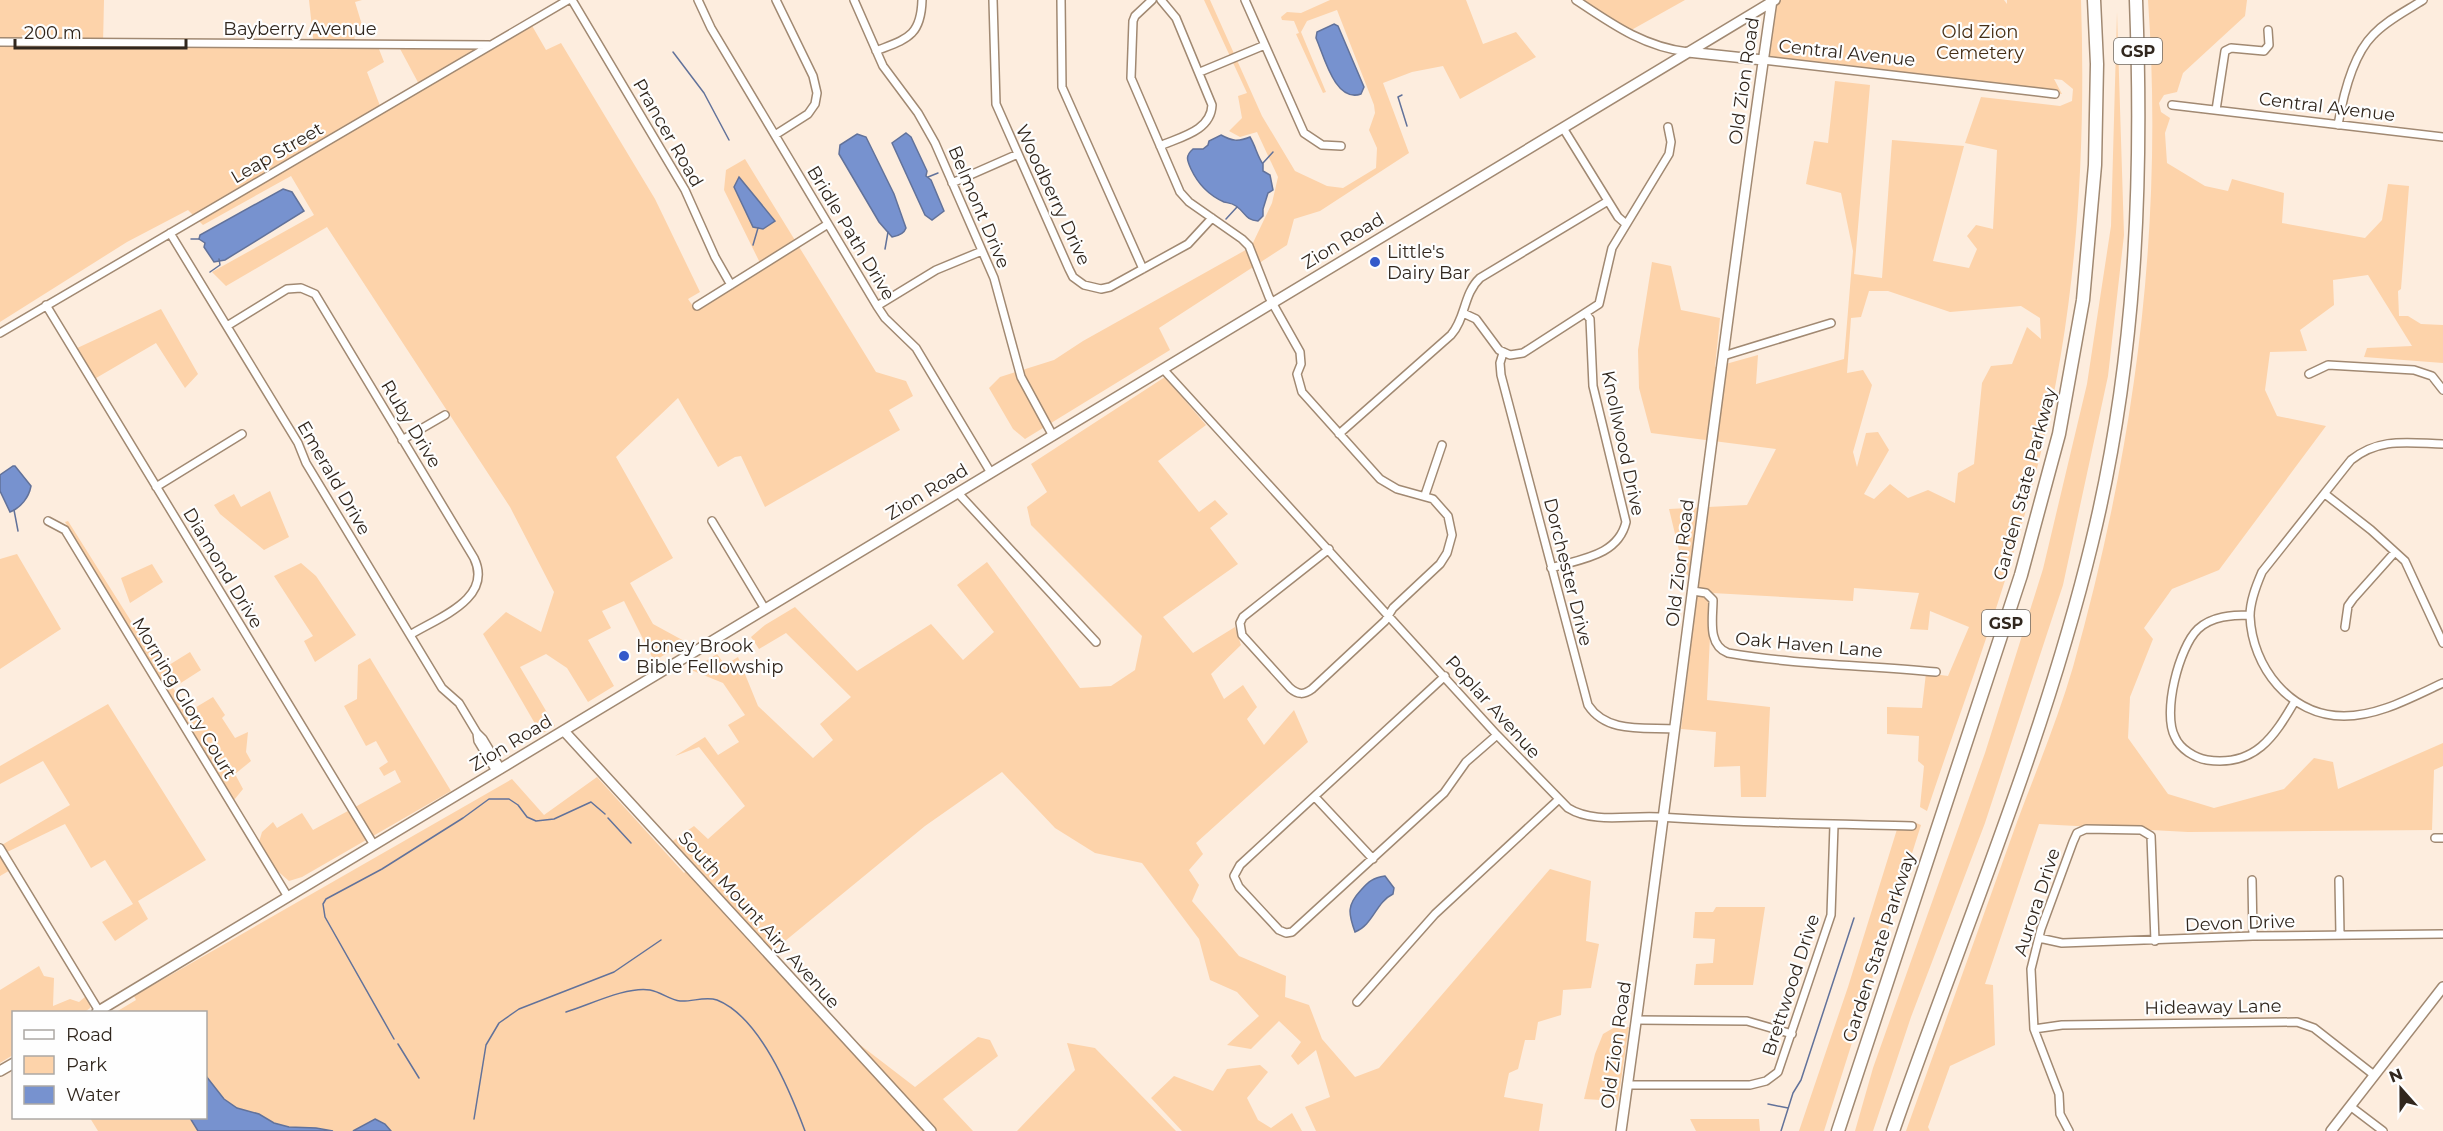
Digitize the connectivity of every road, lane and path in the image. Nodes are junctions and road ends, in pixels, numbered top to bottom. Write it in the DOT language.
graph roads {
  1 [pos="570,0"];
  2 [pos="698,0"];
  3 [pos="776,0"];
  4 [pos="854,0"];
  5 [pos="922,0"];
  6 [pos="993,0"];
  7 [pos="1061,0"];
  8 [pos="1152,0"];
  9 [pos="1161,0"];
  10 [pos="1576,0"];
  11 [pos="2094,0"];
  12 [pos="2136,0"];
  13 [pos="2423,0"];
  14 [pos="1248,1"];
  15 [pos="1773,1"];
  16 [pos="2268,30"];
  17 [pos="0,42"];
  18 [pos="492,45"];
  19 [pos="1265,45"];
  20 [pos="876,51"];
  21 [pos="1688,52"];
  22 [pos="1763,60"];
  23 [pos="1200,72"];
  24 [pos="2055,94"];
  25 [pos="2172,105"];
  26 [pos="2216,110"];
  27 [pos="2338,125"];
  28 [pos="1668,127"];
  29 [pos="1563,128"];
  30 [pos="775,135"];
  31 [pos="2443,137"];
  32 [pos="1160,146"];
  33 [pos="1341,146"];
  34 [pos="1017,154"];
  35 [pos="952,183"];
  36 [pos="1608,201"];
  37 [pos="1212,218"];
  38 [pos="828,224"];
  39 [pos="1626,224"];
  40 [pos="170,233"];
  41 [pos="982,250"];
  42 [pos="1143,269"];
  43 [pos="731,285"];
  44 [pos="1272,304"];
  45 [pos="46,305"];
  46 [pos="697,306"];
  47 [pos="877,306"];
  48 [pos="1463,313"];
  49 [pos="1586,315"];
  50 [pos="1832,322"];
  51 [pos="226,326"];
  52 [pos="0,333"];
  53 [pos="1503,352"];
  54 [pos="1723,356"];
  55 [pos="1164,369"];
  56 [pos="2309,374"];
  57 [pos="2443,390"];
  58 [pos="445,415"];
  59 [pos="242,434"];
  60 [pos="1339,434"];
  61 [pos="1053,436"];
  62 [pos="402,440"];
  63 [pos="2443,444"];
  64 [pos="1442,445"];
  65 [pos="991,473"];
  66 [pos="156,487"];
  67 [pos="958,493"];
  68 [pos="2325,494"];
  69 [pos="1425,495"];
  70 [pos="48,521"];
  71 [pos="712,521"];
  72 [pos="1329,549"];
  73 [pos="2395,552"];
  74 [pos="1551,568"];
  75 [pos="1693,591"];
  76 [pos="765,609"];
  77 [pos="1389,615"];
  78 [pos="2250,615"];
  79 [pos="2345,627"];
  80 [pos="410,635"];
  81 [pos="1096,642"];
  82 [pos="2443,643"];
  83 [pos="1936,672"];
  84 [pos="1445,676"];
  85 [pos="2443,682"];
  86 [pos="2295,701"];
  87 [pos="1675,729"];
  88 [pos="564,731"];
  89 [pos="1497,735"];
  90 [pos="499,770"];
  91 [pos="1315,797"];
  92 [pos="1558,800"];
  93 [pos="1664,818"];
  94 [pos="1834,825"];
  95 [pos="1912,826"];
  96 [pos="374,845"];
  97 [pos="0,848"];
  98 [pos="1373,860"];
  99 [pos="2252,880"];
  100 [pos="2339,880"];
  101 [pos="288,897"];
  102 [pos="2443,934"];
  103 [pos="2340,935"];
  104 [pos="2253,936"];
  105 [pos="2039,938"];
  106 [pos="2155,941"];
  107 [pos="2443,987"];
  108 [pos="1358,1002"];
  109 [pos="97,1011"];
  110 [pos="100,1011"];
  111 [pos="1636,1020"];
  112 [pos="2034,1029"];
  113 [pos="1791,1034"];
  114 [pos="2374,1075"];
  115 [pos="1627,1085"];
  116 [pos="2350,1106"];
  117 [pos="931,1131"];
  118 [pos="1621,1131"];
  119 [pos="1838,1131"];
  120 [pos="1893,1131"];
  121 [pos="2069,1131"];
  122 [pos="2331,1131"];
  123 [pos="2383,1131"];
  1 -- 18 [label="street, Leap Street"];
  1 -- 43 [label="street, Prancer Road"];
  2 -- 30 [label="street, Bridle Path Drive"];
  3 -- 30 [label="street"];
  4 -- 20 [label="street, Belmont Drive"];
  5 -- 20 [label="street"];
  6 -- 34 [label="street, Woodberry Drive"];
  7 -- 42 [label="street"];
  8 -- 32 [label="street"];
  9 -- 23 [label="street"];
  10 -- 21 [label="street, Central Avenue"];
  11 -- 119 [label="highway, Garden State Parkway / GSP"];
  12 -- 120 [label="highway, GSP"];
  13 -- 27 [label="street"];
  14 -- 19 [label="street"];
  15 -- 21 [label="street, Zion Road"];
  15 -- 22 [label="street, Old Zion Road"];
  16 -- 26 [label="street"];
  17 -- 18 [label="street, Bayberry Avenue"];
  18 -- 40 [label="street, Leap Street"];
  19 -- 23 [label="street"];
  19 -- 33 [label="street"];
  20 -- 35 [label="street, Belmont Drive"];
  21 -- 22 [label="street, Central Avenue"];
  21 -- 29 [label="street, Zion Road"];
  22 -- 24 [label="street, Central Avenue"];
  22 -- 54 [label="street, Old Zion Road"];
  23 -- 32 [label="street"];
  25 -- 26 [label="street, Central Avenue"];
  26 -- 27 [label="street, Central Avenue"];
  27 -- 31 [label="street, Central Avenue"];
  28 -- 39 [label="street"];
  29 -- 36 [label="street"];
  29 -- 44 [label="street, Zion Road"];
  30 -- 38 [label="street, Bridle Path Drive"];
  32 -- 37 [label="street"];
  34 -- 35 [label="street"];
  34 -- 42 [label="street, Woodberry Drive"];
  35 -- 41 [label="street, Belmont Drive"];
  36 -- 39 [label="street"];
  36 -- 48 [label="street"];
  37 -- 42 [label="street, Woodberry Drive"];
  37 -- 44 [label="street"];
  38 -- 43 [label="street"];
  38 -- 47 [label="street, Bridle Path Drive"];
  39 -- 49 [label="street"];
  40 -- 45 [label="street, Leap Street"];
  40 -- 51 [label="street, Emerald Drive"];
  41 -- 47 [label="street"];
  41 -- 61 [label="street, Belmont Drive"];
  43 -- 46 [label="street"];
  44 -- 55 [label="street, Zion Road"];
  44 -- 60 [label="street"];
  45 -- 52 [label="street, Leap Street"];
  45 -- 66 [label="street, Diamond Drive"];
  47 -- 65 [label="street, Bridle Path Drive"];
  48 -- 53 [label="street"];
  48 -- 60 [label="street"];
  49 -- 53 [label="street"];
  49 -- 74 [label="street, Knollwood Drive"];
  50 -- 54 [label="street"];
  51 -- 62 [label="street, Ruby Drive"];
  51 -- 80 [label="street, Emerald Drive"];
  53 -- 74 [label="street, Dorchester Drive"];
  54 -- 75 [label="street, Old Zion Road"];
  55 -- 61 [label="street, Zion Road"];
  55 -- 72 [label="street, Poplar Avenue"];
  56 -- 57 [label="street"];
  58 -- 62 [label="street"];
  59 -- 66 [label="street"];
  60 -- 69 [label="street"];
  61 -- 65 [label="street, Zion Road"];
  62 -- 80 [label="street, Ruby Drive"];
  63 -- 68 [label="street"];
  64 -- 69 [label="street"];
  65 -- 67 [label="street, Zion Road"];
  66 -- 96 [label="street, Diamond Drive"];
  67 -- 76 [label="street, Zion Road"];
  67 -- 81 [label="street"];
  68 -- 73 [label="street"];
  68 -- 78 [label="street"];
  69 -- 77 [label="street"];
  70 -- 101 [label="street, Morning Glory Court"];
  71 -- 76 [label="street"];
  72 -- 77 [label="street, Poplar Avenue"];
  72 -- 77 [label="street"];
  73 -- 79 [label="street"];
  73 -- 82 [label="street"];
  74 -- 87 [label="street, Dorchester Drive"];
  75 -- 83 [label="street, Oak Haven Lane"];
  75 -- 87 [label="street, Old Zion Road"];
  76 -- 88 [label="street, Zion Road"];
  77 -- 84 [label="street, Poplar Avenue"];
  78 -- 86 [label="street"];
  78 -- 86 [label="street"];
  80 -- 90 [label="street, Emerald Drive"];
  84 -- 89 [label="street, Poplar Avenue"];
  84 -- 91 [label="street"];
  85 -- 86 [label="street"];
  87 -- 93 [label="street, Old Zion Road"];
  88 -- 90 [label="street, Zion Road"];
  88 -- 117 [label="street, South Mount Airy Avenue"];
  89 -- 92 [label="street, Poplar Avenue"];
  89 -- 98 [label="street"];
  90 -- 96 [label="street, Zion Road"];
  91 -- 98 [label="street"];
  91 -- 98 [label="street"];
  92 -- 93 [label="street, Poplar Avenue"];
  92 -- 108 [label="street"];
  93 -- 94 [label="street, Poplar Avenue"];
  93 -- 111 [label="street, Old Zion Road"];
  94 -- 95 [label="street, Poplar Avenue"];
  94 -- 113 [label="street, Brettwood Drive"];
  96 -- 101 [label="street, Zion Road"];
  97 -- 109 [label="street"];
  99 -- 104 [label="street"];
  100 -- 103 [label="street"];
  101 -- 110 [label="street, Zion Road"];
  102 -- 103 [label="street, Devon Drive"];
  103 -- 104 [label="street, Devon Drive"];
  104 -- 106 [label="street, Devon Drive"];
  105 -- 106 [label="street, Devon Drive"];
  105 -- 106 [label="street, Aurora Drive"];
  105 -- 112 [label="street, Aurora Drive"];
  107 -- 114 [label="street"];
  111 -- 113 [label="street"];
  111 -- 115 [label="street, Old Zion Road"];
  112 -- 114 [label="street, Hideaway Lane"];
  112 -- 121 [label="street, Aurora Drive"];
  113 -- 115 [label="street, Brettwood Drive"];
  114 -- 116 [label="street"];
  115 -- 118 [label="street, Old Zion Road"];
  116 -- 122 [label="street"];
  116 -- 123 [label="street"];
}
